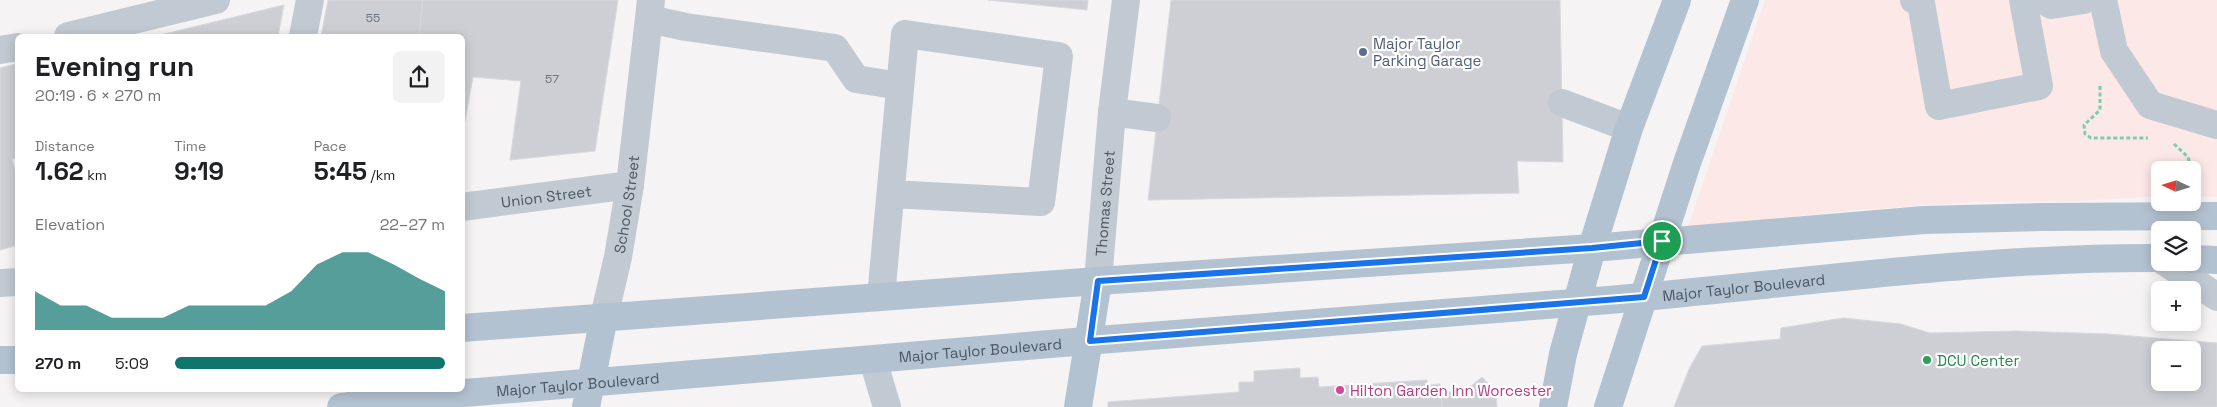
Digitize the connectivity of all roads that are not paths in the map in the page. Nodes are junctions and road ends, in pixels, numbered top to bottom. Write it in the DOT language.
graph roads {
  1 [pos="216,0"];
  2 [pos="310,0"];
  3 [pos="1126,0"];
  4 [pos="1677,0"];
  5 [pos="1745,0"];
  6 [pos="1914,0"];
  7 [pos="2023,0"];
  8 [pos="2043,0"];
  9 [pos="2084,0"];
  10 [pos="2103,0"];
  11 [pos="650,10"];
  12 [pos="76,34"];
  13 [pos="303,34"];
  14 [pos="15,48"];
  15 [pos="0,50"];
  16 [pos="900,86"];
  17 [pos="1562,103"];
  18 [pos="1112,112"];
  19 [pos="1157,118"];
  20 [pos="2217,125"];
  21 [pos="1629,128"];
  22 [pos="630,185"];
  23 [pos="891,194"];
  24 [pos="465,207"];
  25 [pos="2217,216"];
  26 [pos="1662,241"];
  27 [pos="1592,248"];
  28 [pos="2151,259"];
  29 [pos="2201,259"];
  30 [pos="2217,260"];
  31 [pos="2179,271"];
  32 [pos="1098,281"];
  33 [pos="15,282"];
  34 [pos="0,283"];
  35 [pos="882,297"];
  36 [pos="1644,297"];
  37 [pos="2217,297"];
  38 [pos="1576,303"];
  39 [pos="604,318"];
  40 [pos="465,328"];
  41 [pos="1090,341"];
  42 [pos="0,360"];
  43 [pos="15,360"];
  44 [pos="873,360"];
  45 [pos="588,395"];
  46 [pos="427,402"];
  47 [pos="341,407"];
  48 [pos="887,407"];
  49 [pos="1078,407"];
  50 [pos="1553,407"];
  51 [pos="1608,407"];
  1 -- 12 [label="street"];
  2 -- 13 [label="street"];
  3 -- 18 [label="street, Thomas Street"];
  4 -- 21 [label="main road"];
  5 -- 26 [label="main road"];
  6 -- 7 [label="street"];
  8 -- 9 [label="street"];
  10 -- 20 [label="street"];
  11 -- 16 [label="street"];
  11 -- 22 [label="street, School Street"];
  14 -- 15 [label="street"];
  16 -- 23 [label="street"];
  16 -- 23 [label="street"];
  17 -- 21 [label="street"];
  18 -- 19 [label="street"];
  18 -- 32 [label="street, Thomas Street"];
  21 -- 27 [label="main road"];
  22 -- 24 [label="street, Union Street"];
  22 -- 39 [label="street, School Street"];
  23 -- 35 [label="street"];
  25 -- 26 [label="main road"];
  26 -- 27 [label="main road"];
  26 -- 36 [label="main road"];
  27 -- 32 [label="main road"];
  27 -- 38 [label="main road"];
  28 -- 36 [label="main road, Major Taylor Boulevard"];
  29 -- 30 [label="main road"];
  31 -- 37 [label="street"];
  32 -- 35 [label="main road"];
  32 -- 41 [label="main road, Thomas Street"];
  33 -- 34 [label="street"];
  35 -- 39 [label="main road"];
  36 -- 38 [label="main road, Major Taylor Boulevard"];
  36 -- 51 [label="main road"];
  38 -- 41 [label="main road, Major Taylor Boulevard"];
  38 -- 50 [label="main road"];
  39 -- 40 [label="main road"];
  39 -- 45 [label="main road, School Street"];
  41 -- 44 [label="main road, Major Taylor Boulevard"];
  41 -- 49 [label="main road, Thomas Street"];
  42 -- 43 [label="main road"];
  44 -- 45 [label="main road, Major Taylor Boulevard"];
  44 -- 48 [label="street"];
  45 -- 46 [label="main road, Major Taylor Boulevard"];
  46 -- 47 [label="main road, Major Taylor Boulevard"];
}
